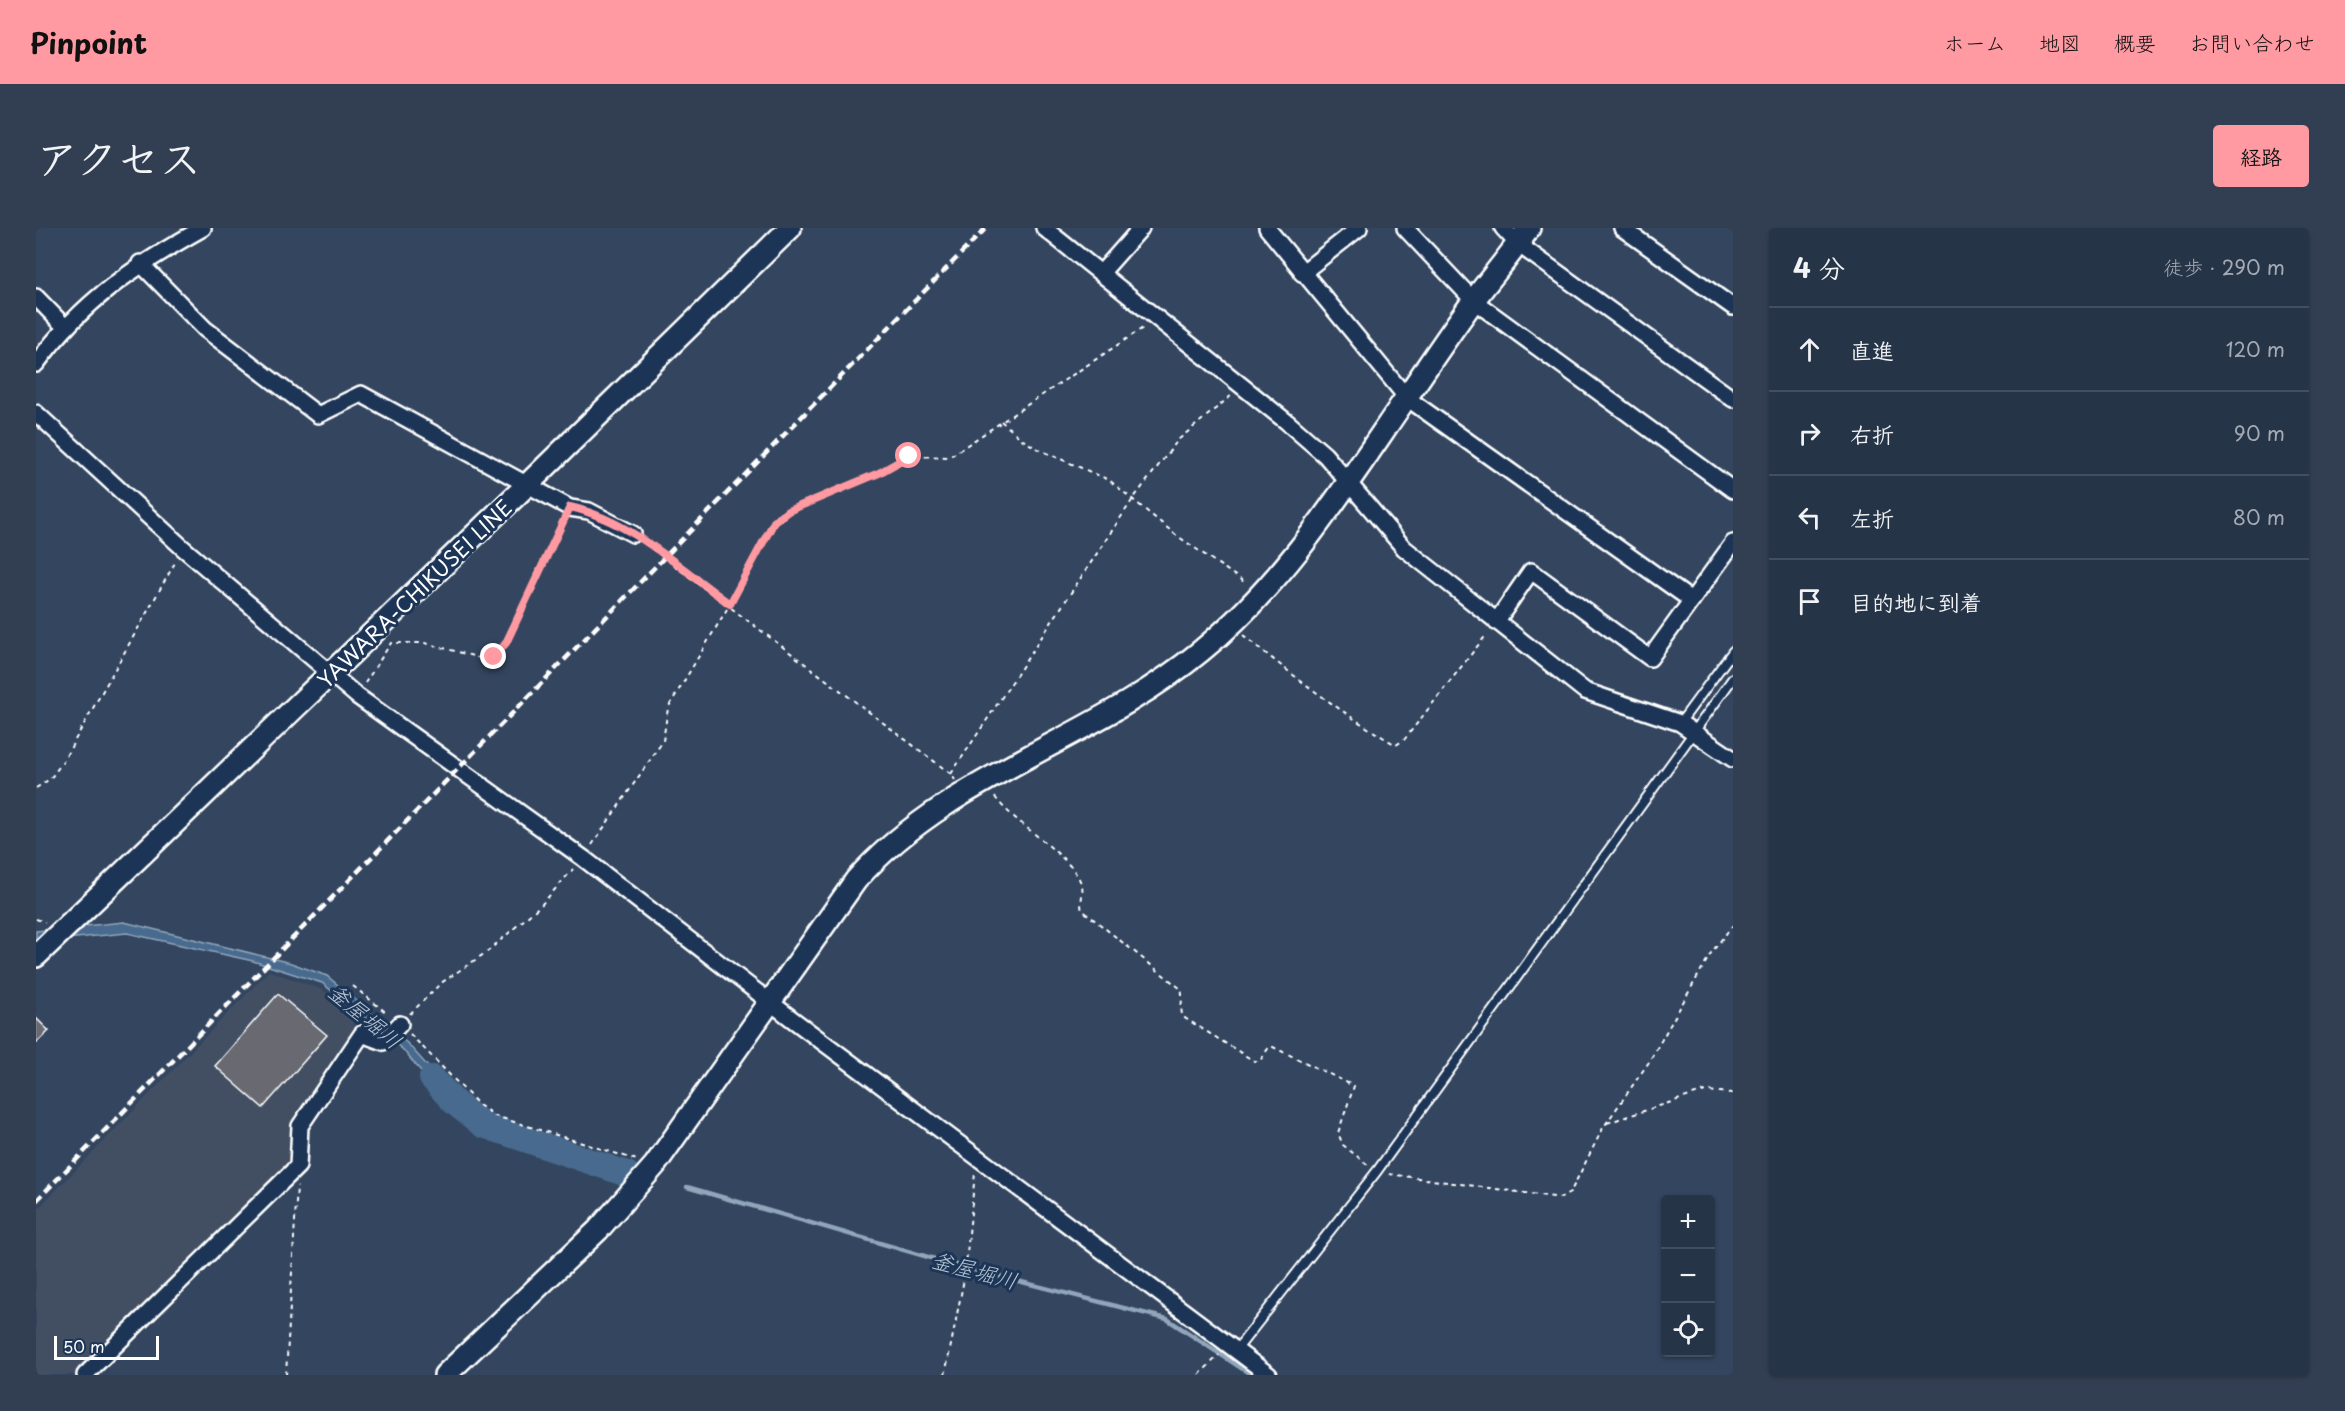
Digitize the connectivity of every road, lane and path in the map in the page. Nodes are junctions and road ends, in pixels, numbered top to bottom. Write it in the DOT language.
graph roads {
  1 [pos="203,228"];
  2 [pos="790,228"];
  3 [pos="1044,228"];
  4 [pos="1141,228"];
  5 [pos="1267,228"];
  6 [pos="1359,228"];
  7 [pos="1405,228"];
  8 [pos="1503,228"];
  9 [pos="1622,228"];
  10 [pos="1523,236"];
  11 [pos="140,263"];
  12 [pos="1102,272"];
  13 [pos="1302,273"];
  14 [pos="36,297"];
  15 [pos="1474,301"];
  16 [pos="1733,307"];
  17 [pos="1159,318"];
  18 [pos="65,327"];
  19 [pos="36,364"];
  20 [pos="1243,386"];
  21 [pos="1407,398"];
  22 [pos="1733,399"];
  23 [pos="36,413"];
  24 [pos="1001,421"];
  25 [pos="1348,483"];
  26 [pos="527,485"];
  27 [pos="1733,490"];
  28 [pos="1133,499"];
  29 [pos="570,507"];
  30 [pos="633,534"];
  31 [pos="183,548"];
  32 [pos="1730,553"];
  33 [pos="1262,594"];
  34 [pos="1690,600"];
  35 [pos="730,604"];
  36 [pos="1496,622"];
  37 [pos="1231,626"];
  38 [pos="1733,651"];
  39 [pos="331,673"];
  40 [pos="1733,678"];
  41 [pos="357,696"];
  42 [pos="1687,727"];
  43 [pos="1733,759"];
  44 [pos="984,782"];
  45 [pos="36,788"];
  46 [pos="583,858"];
  47 [pos="1733,925"];
  48 [pos="50,942"];
  49 [pos="353,986"];
  50 [pos="771,1002"];
  51 [pos="400,1024"];
  52 [pos="1733,1093"];
  53 [pos="1607,1124"];
  54 [pos="978,1159"];
  55 [pos="655,1165"];
  56 [pos="1367,1165"];
  57 [pos="298,1167"];
  58 [pos="1377,1171"];
  59 [pos="1233,1346"];
  60 [pos="85,1375"];
  61 [pos="286,1375"];
  62 [pos="446,1375"];
  63 [pos="945,1375"];
  64 [pos="1199,1375"];
  65 [pos="1269,1375"];
  1 -- 11 [label="street"];
  2 -- 26 [label="street, YAWARA-CHIKUSEI LINE"];
  3 -- 12 [label="street"];
  4 -- 12 [label="street"];
  5 -- 13 [label="street"];
  6 -- 13 [label="street"];
  7 -- 15 [label="street"];
  8 -- 10 [label="street"];
  9 -- 16 [label="street"];
  10 -- 15 [label="street"];
  10 -- 22 [label="street"];
  11 -- 18 [label="street"];
  11 -- 26 [label="street"];
  12 -- 17 [label="street"];
  13 -- 21 [label="street"];
  14 -- 18 [label="street"];
  15 -- 21 [label="street"];
  15 -- 27 [label="street"];
  17 -- 20 [label="street"];
  17 -- 24 [label="path"];
  18 -- 19 [label="street"];
  20 -- 25 [label="street"];
  20 -- 28 [label="path"];
  21 -- 25 [label="street"];
  21 -- 34 [label="street"];
  23 -- 31 [label="street"];
  24 -- 28 [label="path"];
  24 -- 35 [label="path"];
  25 -- 33 [label="street"];
  25 -- 36 [label="street"];
  26 -- 29 [label="street"];
  26 -- 39 [label="street, YAWARA-CHIKUSEI LINE"];
  28 -- 33 [label="path"];
  28 -- 35 [label="path"];
  29 -- 30 [label="street"];
  29 -- 41 [label="path"];
  30 -- 35 [label="path"];
  31 -- 39 [label="street"];
  31 -- 45 [label="path"];
  32 -- 34 [label="street"];
  33 -- 37 [label="street"];
  34 -- 36 [label="street"];
  35 -- 46 [label="path"];
  36 -- 37 [label="path"];
  36 -- 42 [label="street"];
  37 -- 44 [label="street"];
  38 -- 42 [label="lane"];
  39 -- 41 [label="street"];
  39 -- 48 [label="street, YAWARA-CHIKUSEI LINE"];
  40 -- 42 [label="lane"];
  41 -- 46 [label="street"];
  42 -- 43 [label="street"];
  42 -- 58 [label="lane"];
  44 -- 50 [label="street"];
  44 -- 56 [label="path"];
  46 -- 50 [label="street"];
  46 -- 51 [label="path"];
  47 -- 53 [label="path"];
  49 -- 51 [label="path"];
  50 -- 54 [label="street"];
  50 -- 55 [label="street"];
  51 -- 55 [label="path"];
  51 -- 57 [label="street"];
  52 -- 53 [label="path"];
  53 -- 58 [label="path"];
  54 -- 59 [label="street"];
  54 -- 63 [label="path"];
  55 -- 62 [label="street"];
  57 -- 60 [label="street"];
  57 -- 61 [label="path"];
  58 -- 59 [label="lane"];
  59 -- 64 [label="path"];
  59 -- 65 [label="street"];
}
